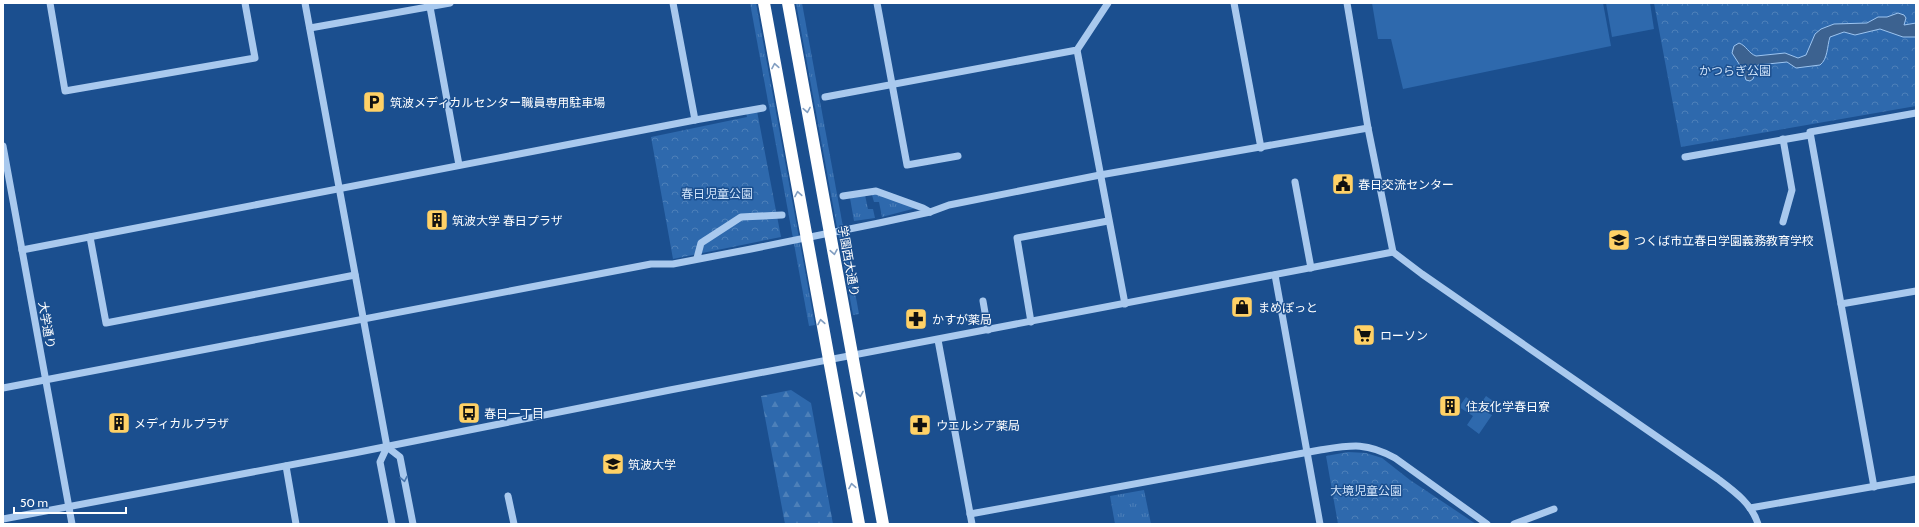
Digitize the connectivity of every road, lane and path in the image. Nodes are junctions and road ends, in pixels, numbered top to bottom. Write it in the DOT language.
graph roads {
  1 [pos="50,3"];
  2 [pos="245,3"];
  3 [pos="305,3"];
  4 [pos="450,3"];
  5 [pos="674,3"];
  6 [pos="764,3"];
  7 [pos="788,3"];
  8 [pos="877,3"];
  9 [pos="1108,3"];
  10 [pos="1234,3"];
  11 [pos="1346,3"];
  12 [pos="430,7"];
  13 [pos="310,28"];
  14 [pos="1077,50"];
  15 [pos="892,84"];
  16 [pos="825,97"];
  17 [pos="763,108"];
  18 [pos="1916,113"];
  19 [pos="695,120"];
  20 [pos="1368,128"];
  21 [pos="1810,135"];
  22 [pos="1783,139"];
  23 [pos="3,146"];
  24 [pos="1261,148"];
  25 [pos="958,156"];
  26 [pos="1686,157"];
  27 [pos="459,165"];
  28 [pos="1100,175"];
  29 [pos="1295,182"];
  30 [pos="339,189"];
  31 [pos="843,196"];
  32 [pos="930,212"];
  33 [pos="782,215"];
  34 [pos="1108,221"];
  35 [pos="1783,222"];
  36 [pos="90,237"];
  37 [pos="22,250"];
  38 [pos="1393,252"];
  39 [pos="697,258"];
  40 [pos="1311,268"];
  41 [pos="355,275"];
  42 [pos="1275,275"];
  43 [pos="1916,291"];
  44 [pos="983,300"];
  45 [pos="1125,304"];
  46 [pos="1841,304"];
  47 [pos="364,318"];
  48 [pos="1031,322"];
  49 [pos="988,330"];
  50 [pos="938,340"];
  51 [pos="852,356"];
  52 [pos="829,360"];
  53 [pos="46,380"];
  54 [pos="3,388"];
  55 [pos="387,447"];
  56 [pos="1307,453"];
  57 [pos="286,466"];
  58 [pos="1916,479"];
  59 [pos="1874,487"];
  60 [pos="508,496"];
  61 [pos="69,507"];
  62 [pos="1750,508"];
  63 [pos="1554,510"];
  64 [pos="970,514"];
  65 [pos="3,519"];
  66 [pos="72,524"];
  67 [pos="296,524"];
  68 [pos="392,524"];
  69 [pos="413,524"];
  70 [pos="514,524"];
  71 [pos="859,524"];
  72 [pos="883,524"];
  73 [pos="972,524"];
  74 [pos="1320,524"];
  75 [pos="1487,524"];
  76 [pos="1514,524"];
  77 [pos="1758,524"];
  1 -- 2 [label="street"];
  3 -- 13 [label="street"];
  4 -- 12 [label="street"];
  5 -- 19 [label="street"];
  52 -- 6 [label="highway, one-way"];
  7 -- 51 [label="highway, 学園西大通り, one-way"];
  8 -- 15 [label="street"];
  9 -- 14 [label="street"];
  10 -- 24 [label="street"];
  11 -- 20 [label="street"];
  12 -- 13 [label="street"];
  12 -- 27 [label="street"];
  13 -- 30 [label="street"];
  14 -- 15 [label="street"];
  14 -- 28 [label="street"];
  15 -- 16 [label="street"];
  15 -- 25 [label="street"];
  17 -- 19 [label="street"];
  18 -- 21 [label="street"];
  19 -- 27 [label="street"];
  20 -- 24 [label="street"];
  20 -- 38 [label="street"];
  21 -- 22 [label="street"];
  21 -- 46 [label="street"];
  22 -- 26 [label="street"];
  22 -- 35 [label="street"];
  23 -- 37 [label="street, 大学通り"];
  24 -- 28 [label="street"];
  27 -- 30 [label="street"];
  28 -- 32 [label="street"];
  28 -- 34 [label="street"];
  29 -- 40 [label="street"];
  30 -- 36 [label="street"];
  30 -- 41 [label="street"];
  31 -- 32 [label="street"];
  32 -- 39 [label="street"];
  33 -- 39 [label="street"];
  34 -- 45 [label="street"];
  34 -- 48 [label="street"];
  36 -- 37 [label="street"];
  36 -- 41 [label="street"];
  37 -- 53 [label="street, 大学通り"];
  38 -- 40 [label="street"];
  38 -- 62 [label="street"];
  39 -- 47 [label="street"];
  40 -- 42 [label="street"];
  41 -- 47 [label="street"];
  42 -- 45 [label="street"];
  42 -- 56 [label="street"];
  43 -- 46 [label="street"];
  44 -- 49 [label="street"];
  45 -- 48 [label="street"];
  46 -- 59 [label="street"];
  47 -- 53 [label="street"];
  47 -- 55 [label="street"];
  48 -- 49 [label="street"];
  49 -- 50 [label="street"];
  50 -- 51 [label="street"];
  50 -- 64 [label="street"];
  51 -- 52 [label="street"];
  51 -- 72 [label="highway, 学園西大通り, one-way"];
  52 -- 55 [label="street"];
  71 -- 52 [label="highway, one-way"];
  53 -- 54 [label="street"];
  53 -- 61 [label="street, 大学通り"];
  55 -- 57 [label="street"];
  55 -- 68 [label="street"];
  55 -- 69 [label="street, one-way"];
  56 -- 64 [label="street"];
  56 -- 74 [label="street"];
  56 -- 75 [label="street"];
  57 -- 61 [label="street"];
  57 -- 67 [label="street"];
  58 -- 59 [label="street"];
  59 -- 62 [label="street"];
  60 -- 70 [label="street"];
  61 -- 65 [label="street"];
  61 -- 66 [label="street, 大学通り"];
  62 -- 77 [label="street"];
  63 -- 76 [label="street"];
  64 -- 73 [label="street"];
}
